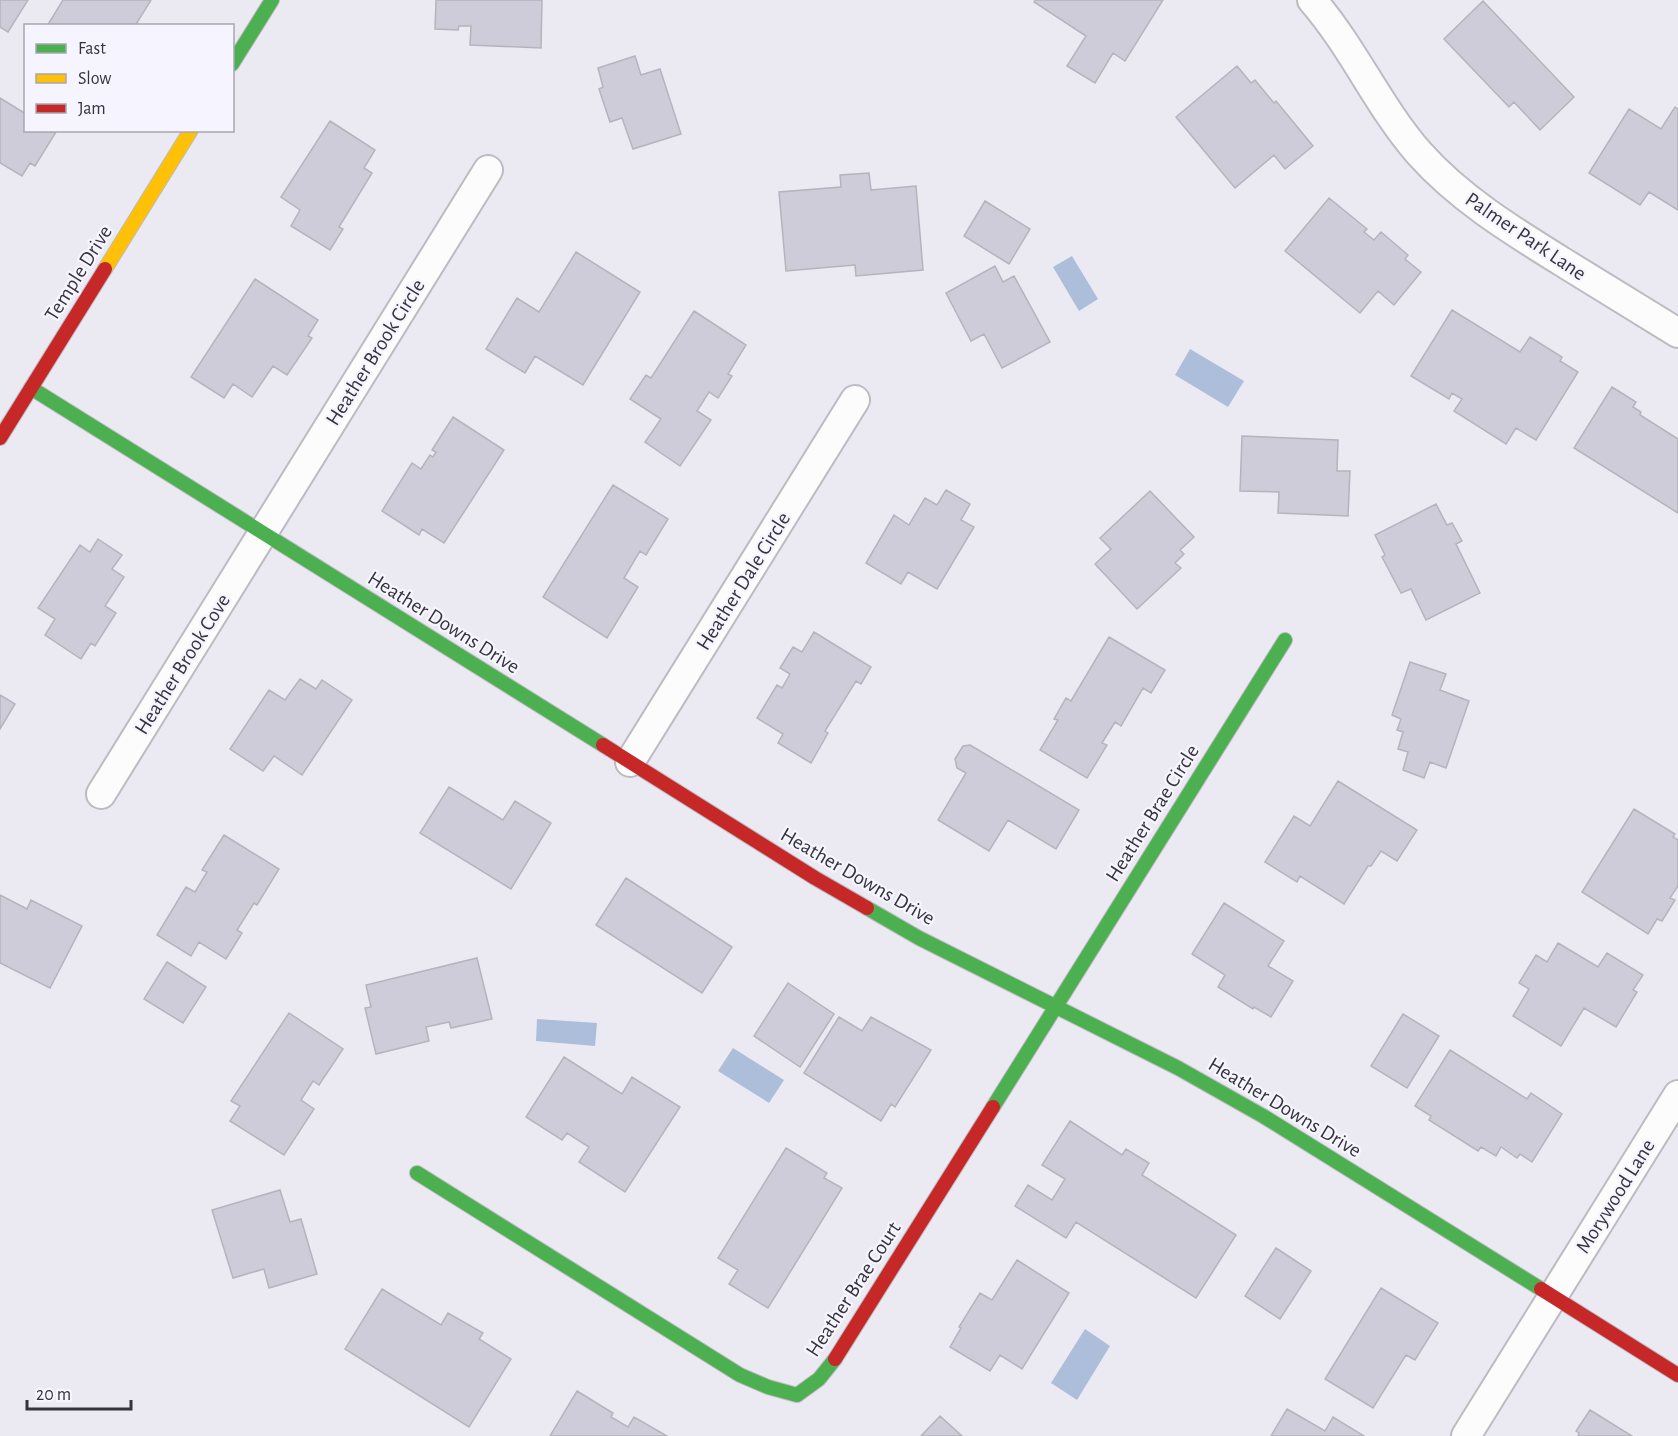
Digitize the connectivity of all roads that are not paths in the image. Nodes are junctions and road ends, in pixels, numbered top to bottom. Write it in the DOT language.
graph roads {
  1 [pos="272,0"];
  2 [pos="1312,0"];
  3 [pos="234,61"];
  4 [pos="190,132"];
  5 [pos="488,170"];
  6 [pos="1678,333"];
  7 [pos="31,388"];
  8 [pos="855,400"];
  9 [pos="0,438"];
  10 [pos="262,533"];
  11 [pos="1285,640"];
  12 [pos="630,762"];
  13 [pos="101,794"];
  14 [pos="1055,1007"];
  15 [pos="1678,1095"];
  16 [pos="417,1173"];
  17 [pos="1553,1297"];
  18 [pos="1678,1375"];
  19 [pos="1466,1436"];
  1 -- 3 [label="street"];
  2 -- 6 [label="street, Palmer Park Lane"];
  4 -- 7 [label="street, Temple Drive"];
  5 -- 10 [label="street, Heather Brook Circle"];
  7 -- 9 [label="street, Temple Drive"];
  7 -- 10 [label="street, Heather Downs Drive"];
  8 -- 12 [label="street, Heather Dale Circle"];
  10 -- 12 [label="street, Heather Downs Drive"];
  10 -- 13 [label="street, Heather Brook Cove"];
  11 -- 14 [label="street, Heather Brae Circle"];
  12 -- 14 [label="street, Heather Downs Drive"];
  14 -- 16 [label="street, Heather Brae Court"];
  14 -- 17 [label="street, Heather Downs Drive"];
  15 -- 17 [label="street, Morywood Lane"];
  17 -- 18 [label="street, Heather Downs Drive"];
  17 -- 19 [label="street, Morywood Lane"];
}
